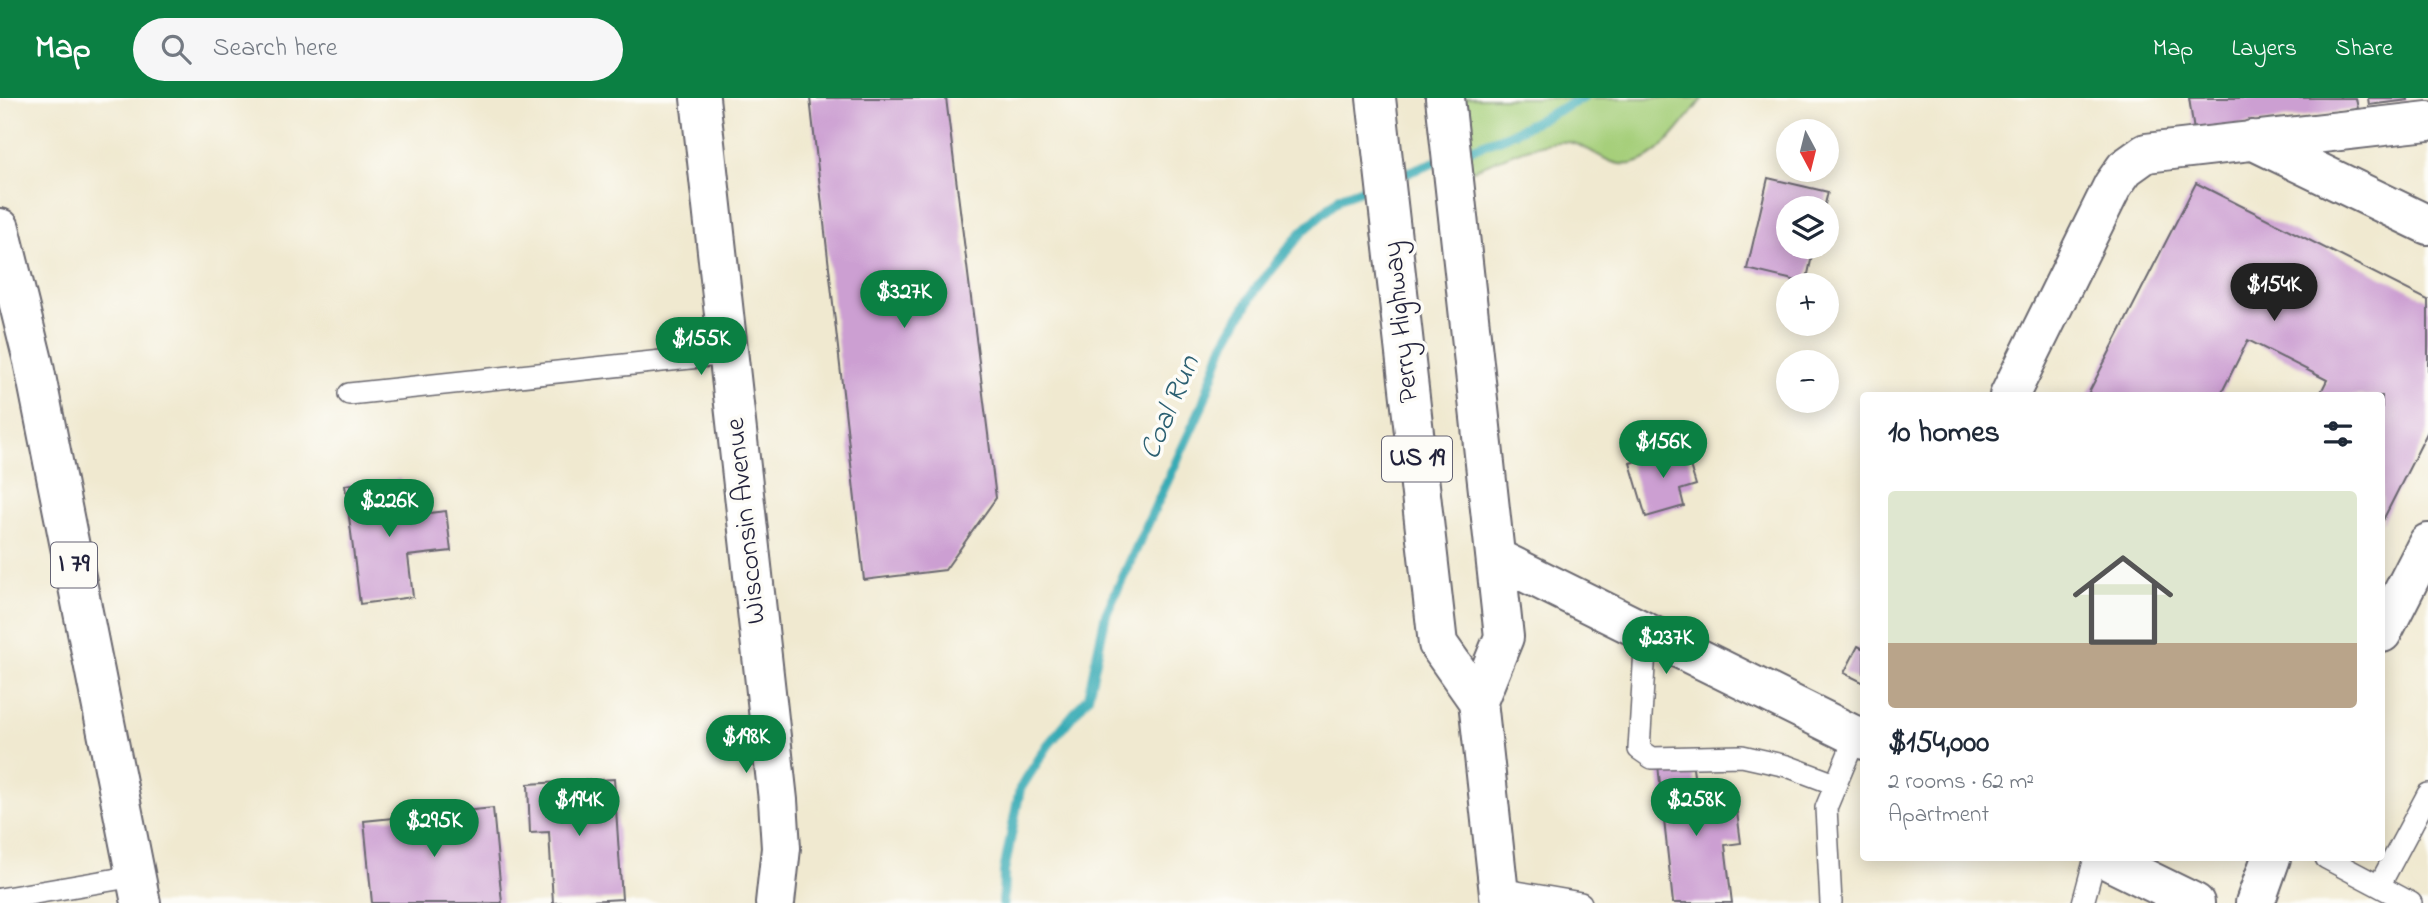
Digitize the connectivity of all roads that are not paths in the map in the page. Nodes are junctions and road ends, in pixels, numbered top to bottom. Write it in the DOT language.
graph roads {
  1 [pos="699,98"];
  2 [pos="1376,98"];
  3 [pos="1445,98"];
  4 [pos="2428,121"];
  5 [pos="2252,140"];
  6 [pos="2428,225"];
  7 [pos="0,228"];
  8 [pos="728,354"];
  9 [pos="2012,392"];
  10 [pos="349,394"];
  11 [pos="2428,543"];
  12 [pos="1496,558"];
  13 [pos="2385,627"];
  14 [pos="1646,633"];
  15 [pos="1478,701"];
  16 [pos="1860,738"];
  17 [pos="1835,784"];
  18 [pos="2428,794"];
  19 [pos="2094,861"];
  20 [pos="2109,861"];
  21 [pos="2270,861"];
  22 [pos="2332,861"];
  23 [pos="2379,886"];
  24 [pos="138,889"];
  25 [pos="1499,896"];
  26 [pos="0,899"];
  27 [pos="775,903"];
  28 [pos="1581,903"];
  29 [pos="1831,903"];
  30 [pos="2083,903"];
  31 [pos="2195,903"];
  32 [pos="2255,903"];
  33 [pos="2412,903"];
  1 -- 8 [label="main road, Wisconsin Avenue"];
  2 -- 15 [label="main road, Perry Highway / US 19"];
  3 -- 12 [label="main road, Perry Highway / US 19"];
  4 -- 5 [label="main road"];
  5 -- 6 [label="main road"];
  5 -- 9 [label="main road"];
  7 -- 24 [label="main road, I 79"];
  8 -- 10 [label="lane"];
  8 -- 27 [label="main road, Wisconsin Avenue"];
  11 -- 13 [label="main road"];
  12 -- 14 [label="main road"];
  12 -- 15 [label="main road, Perry Highway / US 19"];
  14 -- 16 [label="main road"];
  14 -- 17 [label="lane"];
  15 -- 25 [label="main road, Perry Highway / US 19"];
  16 -- 17 [label="lane"];
  17 -- 29 [label="lane"];
  18 -- 23 [label="lane"];
  19 -- 30 [label="lane"];
  20 -- 31 [label="main road"];
  21 -- 32 [label="main road"];
  22 -- 23 [label="lane"];
  23 -- 33 [label="lane"];
  24 -- 26 [label="lane"];
  25 -- 28 [label="lane"];
}
